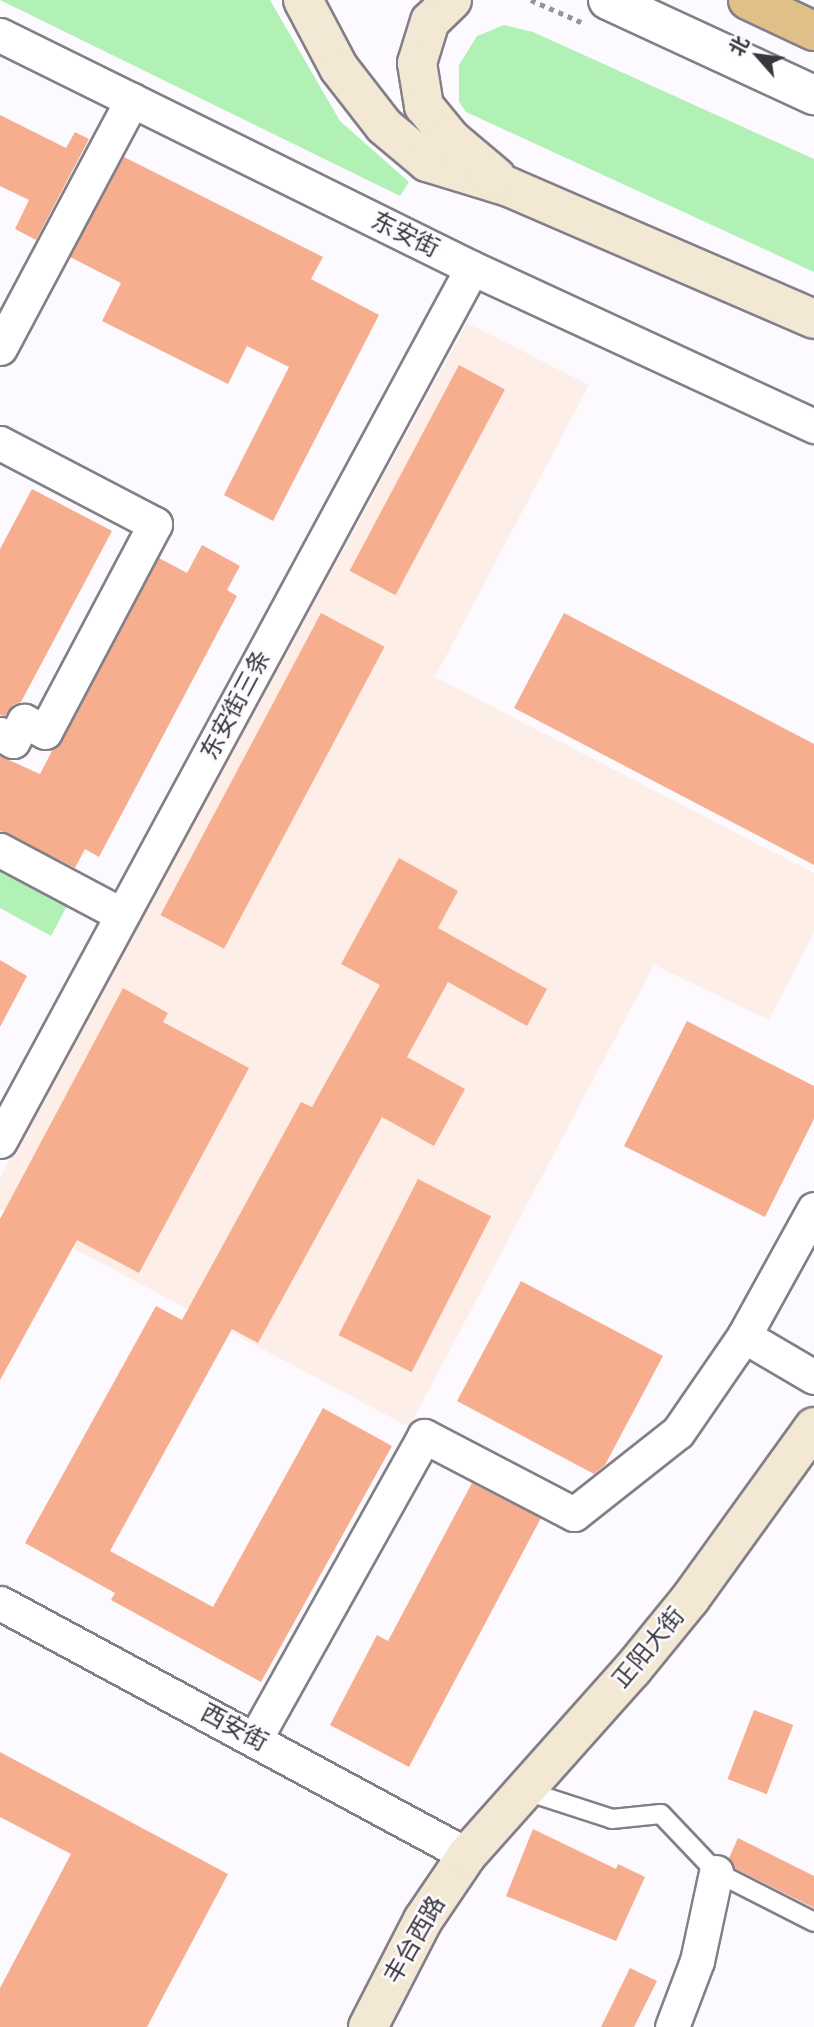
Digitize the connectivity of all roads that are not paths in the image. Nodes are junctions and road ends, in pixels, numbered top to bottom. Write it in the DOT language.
graph roads {
  1 [pos="303,0"];
  2 [pos="452,0"];
  3 [pos="608,0"];
  4 [pos="748,0"];
  5 [pos="814,31"];
  6 [pos="0,35"];
  7 [pos="814,95"];
  8 [pos="132,100"];
  9 [pos="509,187"];
  10 [pos="472,268"];
  11 [pos="814,319"];
  12 [pos="0,348"];
  13 [pos="814,426"];
  14 [pos="0,443"];
  15 [pos="0,734"];
  16 [pos="0,850"];
  17 [pos="122,915"];
  18 [pos="0,1141"];
  19 [pos="814,1209"];
  20 [pos="744,1336"];
  21 [pos="814,1377"];
  22 [pos="814,1427"];
  23 [pos="0,1603"];
  24 [pos="255,1739"];
  25 [pos="526,1791"];
  26 [pos="467,1855"];
  27 [pos="716,1872"];
  28 [pos="814,1922"];
  29 [pos="368,2027"];
  30 [pos="672,2027"];
  1 -- 9 [label="main road"];
  2 -- 9 [label="main road"];
  3 -- 7 [label="street"];
  4 -- 5 [label="highway"];
  6 -- 8 [label="street, 东安街"];
  8 -- 10 [label="street, 东安街"];
  8 -- 12 [label="street"];
  9 -- 11 [label="main road"];
  10 -- 13 [label="street, 东安街"];
  10 -- 17 [label="street, 东安街三条"];
  14 -- 15 [label="street"];
  16 -- 17 [label="street"];
  17 -- 18 [label="street, 东安街三条"];
  19 -- 20 [label="street"];
  20 -- 21 [label="street"];
  20 -- 24 [label="street"];
  22 -- 25 [label="main road, 正阳大街"];
  23 -- 24 [label="street, 西安街"];
  24 -- 26 [label="street, 西安街"];
  25 -- 26 [label="main road, 正阳大街"];
  25 -- 27 [label="lane"];
  26 -- 29 [label="main road, 丰台西路"];
  27 -- 28 [label="lane"];
  27 -- 30 [label="street"];
}
